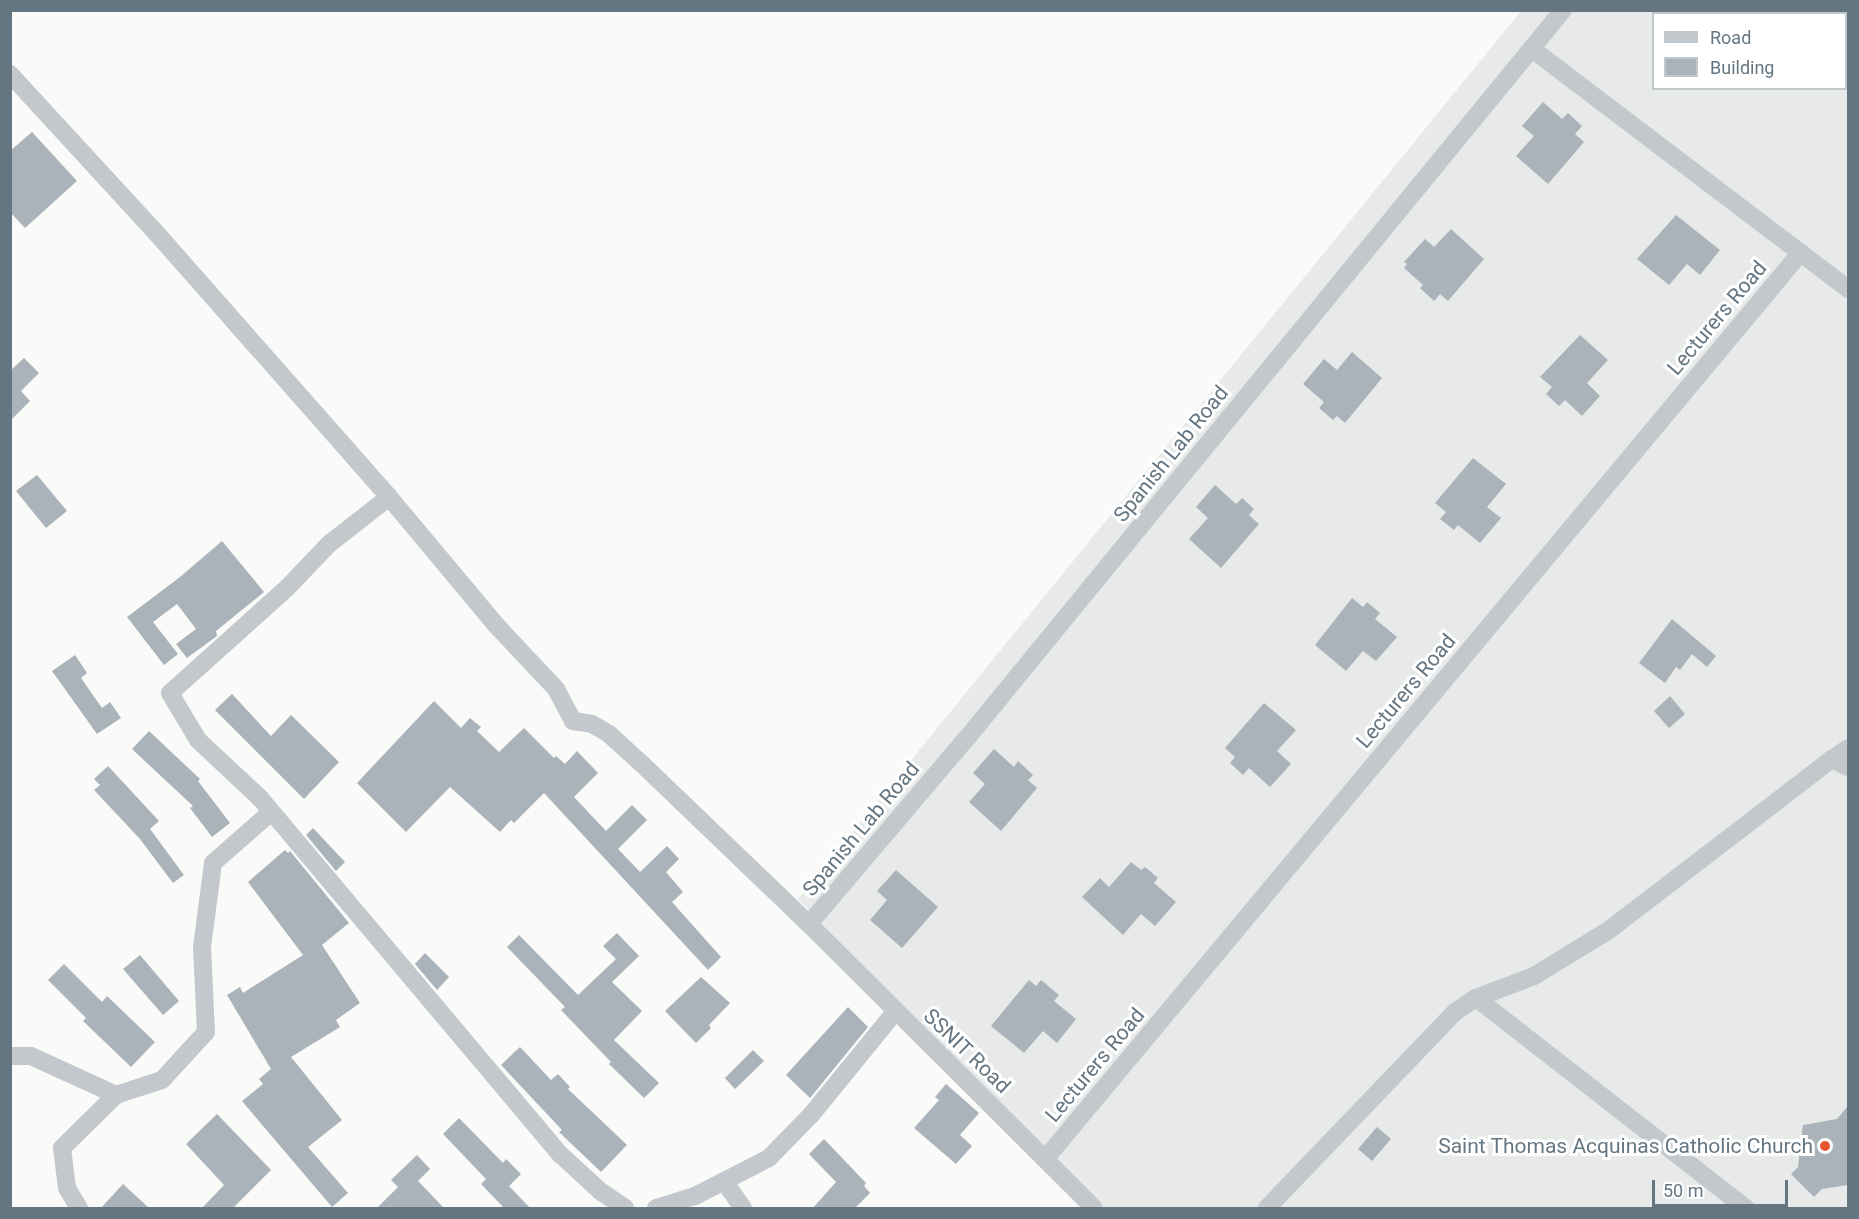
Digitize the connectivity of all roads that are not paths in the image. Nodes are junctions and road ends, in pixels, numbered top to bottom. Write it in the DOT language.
graph roads {
  1 [pos="1563,10"];
  2 [pos="1532,49"];
  3 [pos="10,74"];
  4 [pos="1801,252"];
  5 [pos="1848,289"];
  6 [pos="389,497"];
  7 [pos="1848,748"];
  8 [pos="1840,763"];
  9 [pos="271,812"];
  10 [pos="809,924"];
  11 [pos="1476,998"];
  12 [pos="895,1012"];
  13 [pos="10,1056"];
  14 [pos="116,1095"];
  15 [pos="1046,1158"];
  16 [pos="724,1181"];
  17 [pos="79,1209"];
  18 [pos="625,1209"];
  19 [pos="656,1209"];
  20 [pos="743,1209"];
  21 [pos="1094,1209"];
  22 [pos="1267,1209"];
  23 [pos="1746,1209"];
  1 -- 2 [label="street, Spanish Lab Road"];
  2 -- 4 [label="street"];
  2 -- 10 [label="street, Spanish Lab Road"];
  3 -- 6 [label="street, SSNIT Road"];
  4 -- 5 [label="street"];
  4 -- 15 [label="street, Lecturers Road"];
  6 -- 9 [label="street"];
  6 -- 10 [label="street, SSNIT Road"];
  7 -- 8 [label="street"];
  8 -- 11 [label="street"];
  9 -- 14 [label="street"];
  9 -- 18 [label="street"];
  10 -- 12 [label="street, SSNIT Road"];
  11 -- 22 [label="street"];
  11 -- 23 [label="street"];
  12 -- 15 [label="street, SSNIT Road"];
  12 -- 16 [label="street"];
  13 -- 14 [label="street"];
  14 -- 17 [label="street"];
  15 -- 21 [label="street, SSNIT Road"];
  16 -- 19 [label="street"];
  16 -- 20 [label="street"];
}
